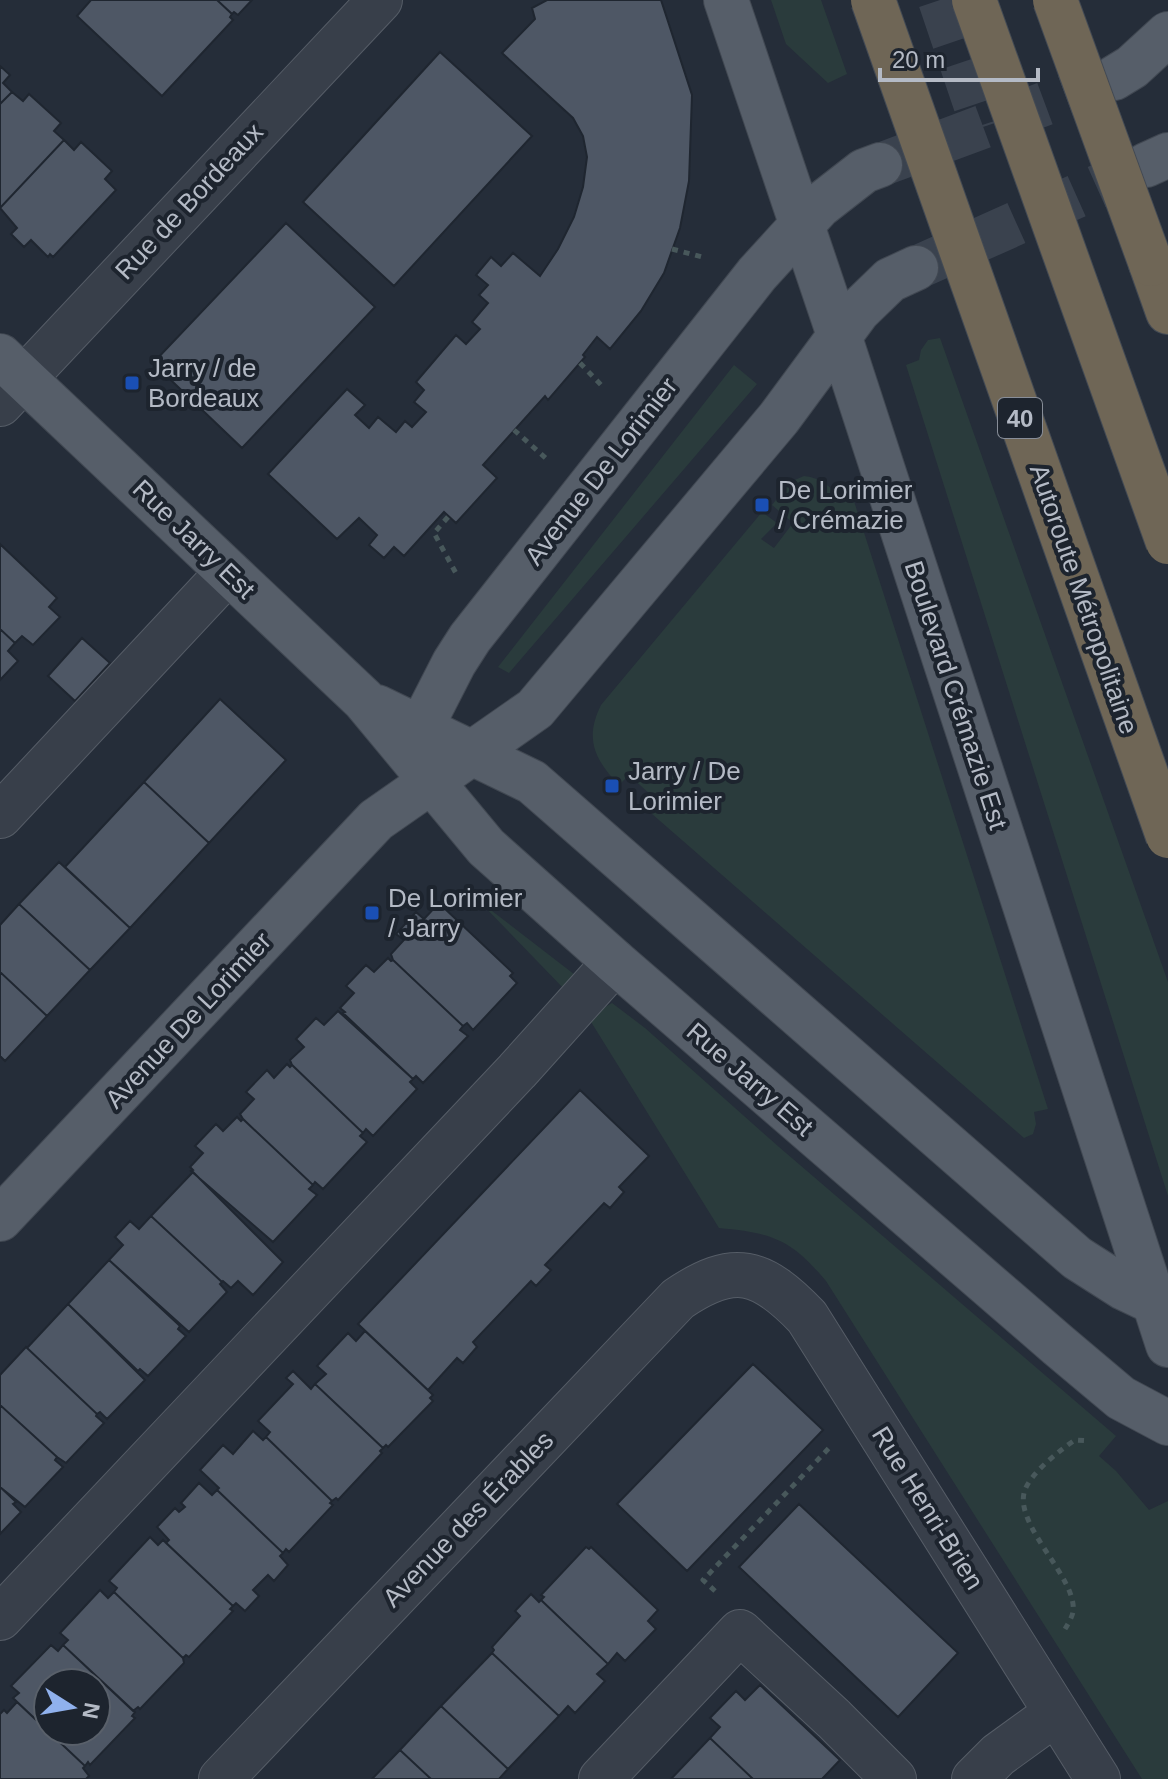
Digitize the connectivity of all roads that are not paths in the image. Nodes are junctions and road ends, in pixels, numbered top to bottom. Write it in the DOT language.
graph roads {
  1 [pos="380,0"];
  2 [pos="726,0"];
  3 [pos="873,0"];
  4 [pos="974,0"];
  5 [pos="1055,0"];
  6 [pos="1163,0"];
  7 [pos="1168,12"];
  8 [pos="1168,34"];
  9 [pos="1114,78"];
  10 [pos="880,165"];
  11 [pos="802,225"];
  12 [pos="916,268"];
  13 [pos="1168,312"];
  14 [pos="839,335"];
  15 [pos="8,379"];
  16 [pos="1168,542"];
  17 [pos="228,572"];
  18 [pos="471,753"];
  19 [pos="420,755"];
  20 [pos="0,816"];
  21 [pos="1168,836"];
  22 [pos="615,962"];
  23 [pos="0,1219"];
  24 [pos="726,1274"];
  25 [pos="1162,1306"];
  26 [pos="1168,1345"];
  27 [pos="1168,1423"];
  28 [pos="0,1618"];
  29 [pos="1056,1713"];
  30 [pos="221,1779"];
  31 [pos="601,1779"];
  32 [pos="894,1779"];
  33 [pos="974,1779"];
  34 [pos="1098,1779"];
  1 -- 15 [label="street, Rue de Bordeaux"];
  2 -- 11 [label="main road, Boulevard Crémazie Est"];
  3 -- 21 [label="highway, Autoroute Métropolitaine / 40, bridge"];
  4 -- 16 [label="highway, bridge"];
  5 -- 13 [label="highway, bridge"];
  6 -- 7 [label="main road"];
  8 -- 9 [label="main road"];
  10 -- 11 [label="main road, Avenue De Lorimier"];
  11 -- 14 [label="main road, Boulevard Crémazie Est"];
  11 -- 19 [label="main road, Avenue De Lorimier"];
  12 -- 14 [label="main road, Avenue De Lorimier"];
  14 -- 18 [label="main road, Avenue De Lorimier"];
  14 -- 25 [label="main road, Boulevard Crémazie Est"];
  15 -- 17 [label="main road, Rue Jarry Est"];
  17 -- 19 [label="main road, Rue Jarry Est"];
  17 -- 20 [label="street"];
  18 -- 19 [label="main road, Avenue De Lorimier"];
  18 -- 25 [label="main road"];
  19 -- 22 [label="main road, Rue Jarry Est"];
  19 -- 23 [label="main road, Avenue De Lorimier"];
  22 -- 27 [label="main road, Rue Jarry Est"];
  22 -- 28 [label="street"];
  24 -- 29 [label="street, Rue Henri-Brien"];
  24 -- 30 [label="street, Avenue des Érables"];
  25 -- 26 [label="main road, Boulevard Crémazie Est"];
  29 -- 33 [label="street"];
  29 -- 34 [label="street, Rue Henri-Brien"];
  31 -- 32 [label="street"];
}
